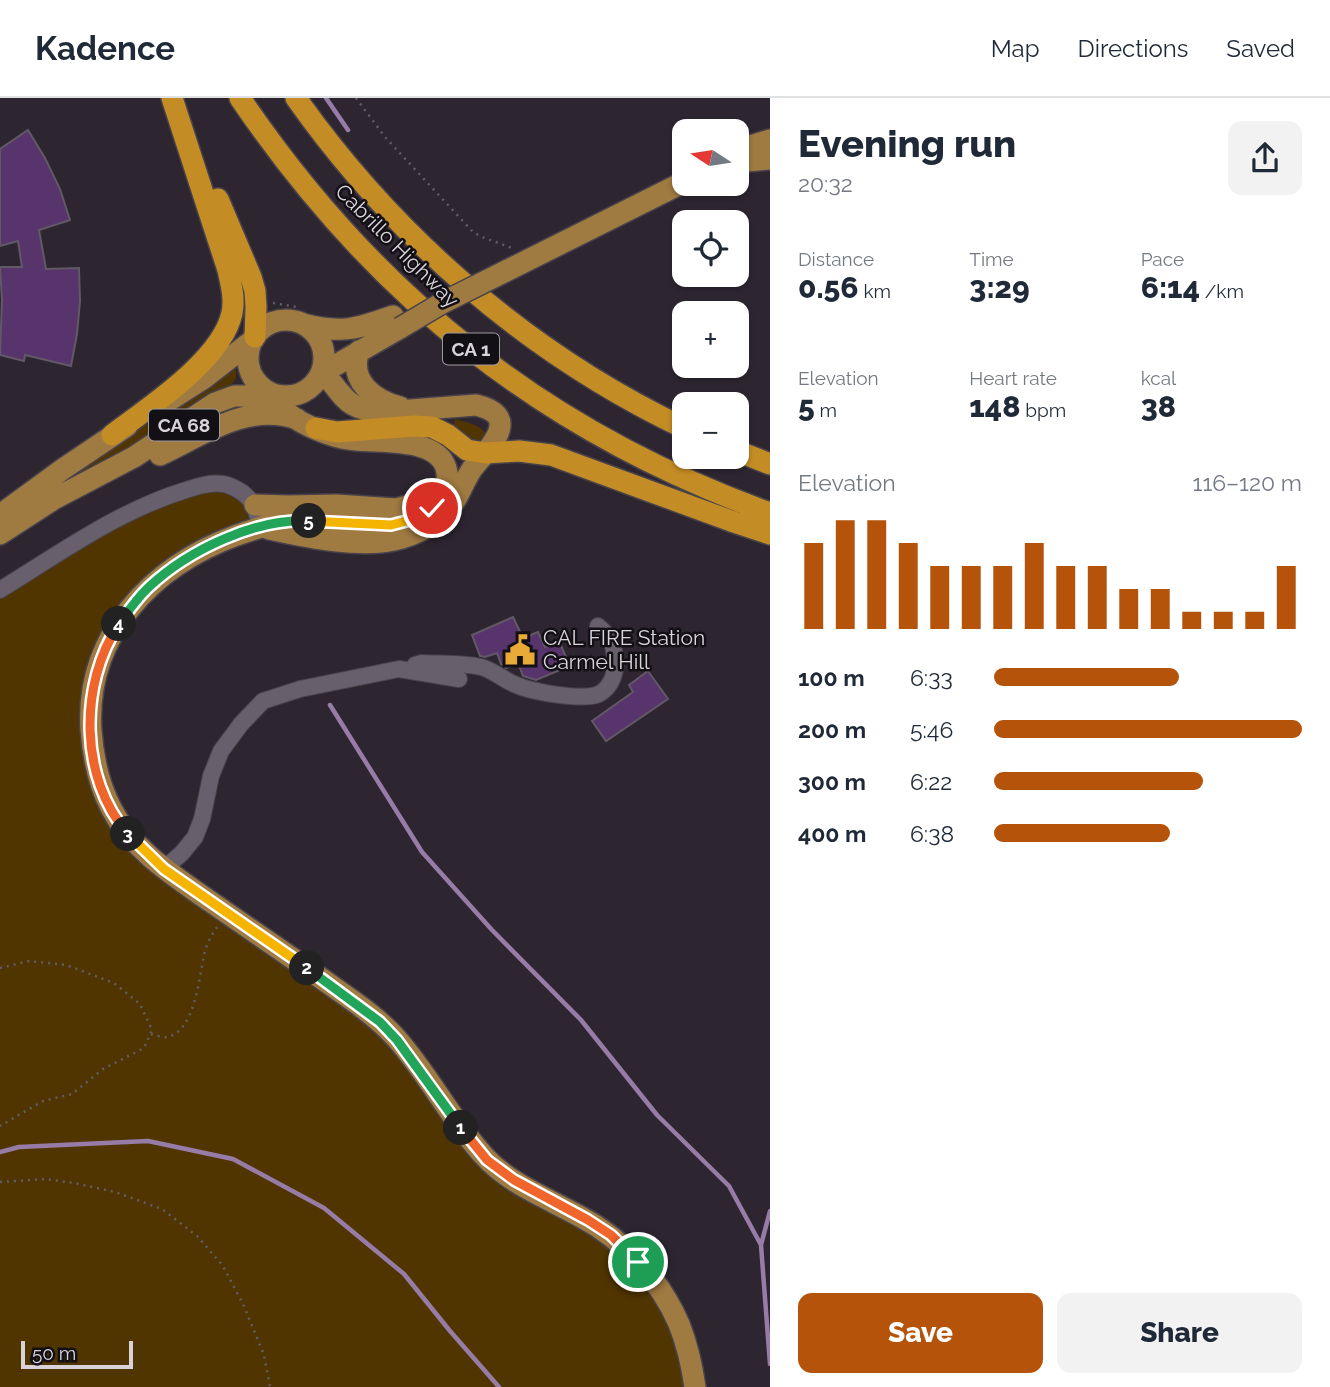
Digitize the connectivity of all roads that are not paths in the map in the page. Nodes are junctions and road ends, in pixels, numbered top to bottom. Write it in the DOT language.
graph roads {
  1 [pos="173,98"];
  2 [pos="240,98"];
  3 [pos="296,98"];
  4 [pos="770,140"];
  5 [pos="749,146"];
  6 [pos="770,159"];
  7 [pos="749,161"];
  8 [pos="672,188"];
  9 [pos="396,322"];
  10 [pos="301,323"];
  11 [pos="254,339"];
  12 [pos="359,351"];
  13 [pos="323,369"];
  14 [pos="272,394"];
  15 [pos="649,409"];
  16 [pos="416,410"];
  17 [pos="672,417"];
  18 [pos="672,421"];
  19 [pos="310,425"];
  20 [pos="112,435"];
  21 [pos="749,442"];
  22 [pos="770,449"];
  23 [pos="486,453"];
  24 [pos="438,455"];
  25 [pos="749,456"];
  26 [pos="770,464"];
  27 [pos="104,473"];
  28 [pos="255,505"];
  29 [pos="770,513"];
  30 [pos="0,515"];
  31 [pos="260,527"];
  32 [pos="0,534"];
  33 [pos="770,534"];
  34 [pos="0,590"];
  35 [pos="598,626"];
  36 [pos="399,669"];
  37 [pos="459,679"];
  38 [pos="164,869"];
  39 [pos="695,1387"];
  1 -- 11 [label="highway"];
  1 -- 20 [label="highway"];
  2 -- 29 [label="highway, Cabrillo Highway / CA 1"];
  3 -- 15 [label="highway, Cabrillo Highway / CA 1"];
  4 -- 5 [label="main road"];
  6 -- 7 [label="main road"];
  8 -- 9 [label="main road, CA 68, bridge"];
  9 -- 10 [label="main road, CA 68"];
  9 -- 12 [label="main road, CA 68"];
  10 -- 11 [label="main road, CA 68"];
  10 -- 13 [label="main road"];
  11 -- 14 [label="main road"];
  11 -- 20 [label="main road, CA 68"];
  12 -- 13 [label="main road, CA 68"];
  12 -- 16 [label="main road"];
  13 -- 14 [label="main road, CA 68"];
  13 -- 16 [label="main road"];
  14 -- 19 [label="main road"];
  14 -- 27 [label="main road, CA 68"];
  15 -- 17 [label="highway"];
  15 -- 18 [label="highway, Cabrillo Highway / CA 1"];
  16 -- 23 [label="main road"];
  19 -- 23 [label="highway"];
  19 -- 24 [label="main road"];
  19 -- 27 [label="main road"];
  20 -- 30 [label="main road, CA 68"];
  21 -- 22 [label="highway"];
  23 -- 31 [label="main road"];
  23 -- 33 [label="highway"];
  24 -- 28 [label="main road"];
  24 -- 31 [label="main road"];
  25 -- 26 [label="highway"];
  27 -- 32 [label="main road, CA 68"];
  28 -- 31 [label="street"];
  28 -- 34 [label="street"];
  31 -- 38 [label="main road"];
  35 -- 36 [label="street"];
  36 -- 37 [label="street"];
  36 -- 38 [label="street"];
  38 -- 39 [label="main road"];
}
